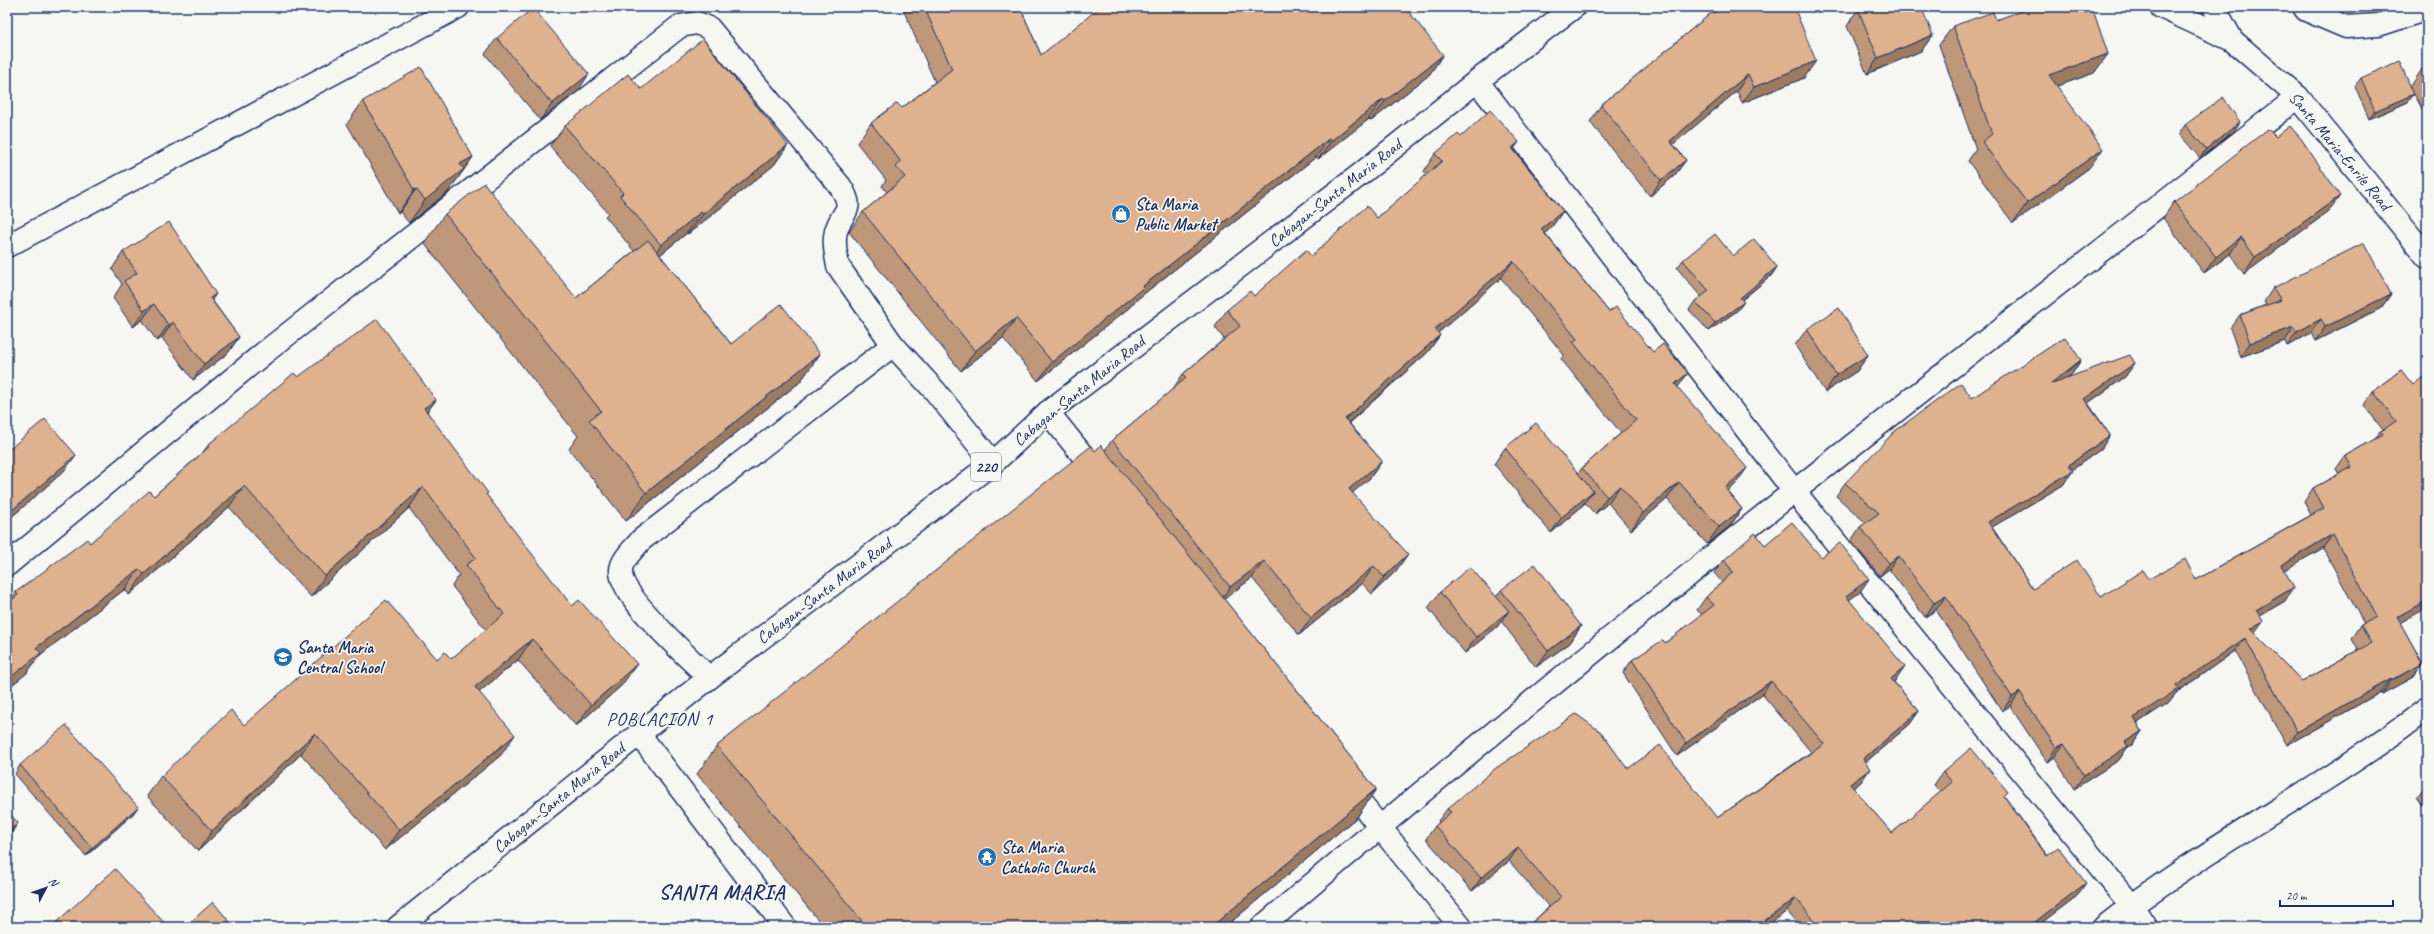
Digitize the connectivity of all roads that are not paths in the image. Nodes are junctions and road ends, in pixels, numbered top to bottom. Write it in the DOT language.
graph roads {
  1 [pos="458,7"];
  2 [pos="1574,7"];
  3 [pos="2161,7"];
  4 [pos="2214,7"];
  5 [pos="2304,7"];
  6 [pos="2427,9"];
  7 [pos="2232,40"];
  8 [pos="1477,81"];
  9 [pos="2298,97"];
  10 [pos="7,246"];
  11 [pos="2427,257"];
  12 [pos="893,345"];
  13 [pos="1048,412"];
  14 [pos="992,463"];
  15 [pos="1794,491"];
  16 [pos="1112,492"];
  17 [pos="7,565"];
  18 [pos="709,678"];
  19 [pos="2427,709"];
  20 [pos="639,734"];
  21 [pos="1334,771"];
  22 [pos="1379,826"];
  23 [pos="2131,905"];
  24 [pos="398,927"];
  25 [pos="785,927"];
  26 [pos="1262,927"];
  27 [pos="1461,927"];
  28 [pos="2104,927"];
  29 [pos="2146,927"];
  1 -- 10 [label="street"];
  2 -- 8 [label="street, Cabagan-Santa Maria Road / 220"];
  3 -- 7 [label="street, Santa Maria-Enrile Road"];
  4 -- 7 [label="street"];
  5 -- 6 [label="street"];
  7 -- 9 [label="street, Santa Maria-Enrile Road"];
  8 -- 13 [label="street, Cabagan-Santa Maria Road / 220"];
  8 -- 15 [label="street"];
  9 -- 11 [label="street, Santa Maria-Enrile Road"];
  9 -- 15 [label="street"];
  12 -- 14 [label="street"];
  12 -- 17 [label="street"];
  12 -- 18 [label="street"];
  13 -- 14 [label="street, Cabagan-Santa Maria Road / 220"];
  13 -- 16 [label="street"];
  14 -- 18 [label="street, Cabagan-Santa Maria Road / 220"];
  15 -- 22 [label="street"];
  15 -- 23 [label="street"];
  18 -- 20 [label="street, Cabagan-Santa Maria Road / 220"];
  19 -- 23 [label="street"];
  20 -- 24 [label="street, Cabagan-Santa Maria Road / 220"];
  20 -- 25 [label="street"];
  21 -- 22 [label="street"];
  22 -- 26 [label="street"];
  22 -- 27 [label="street"];
  23 -- 28 [label="street"];
  23 -- 29 [label="street"];
}
